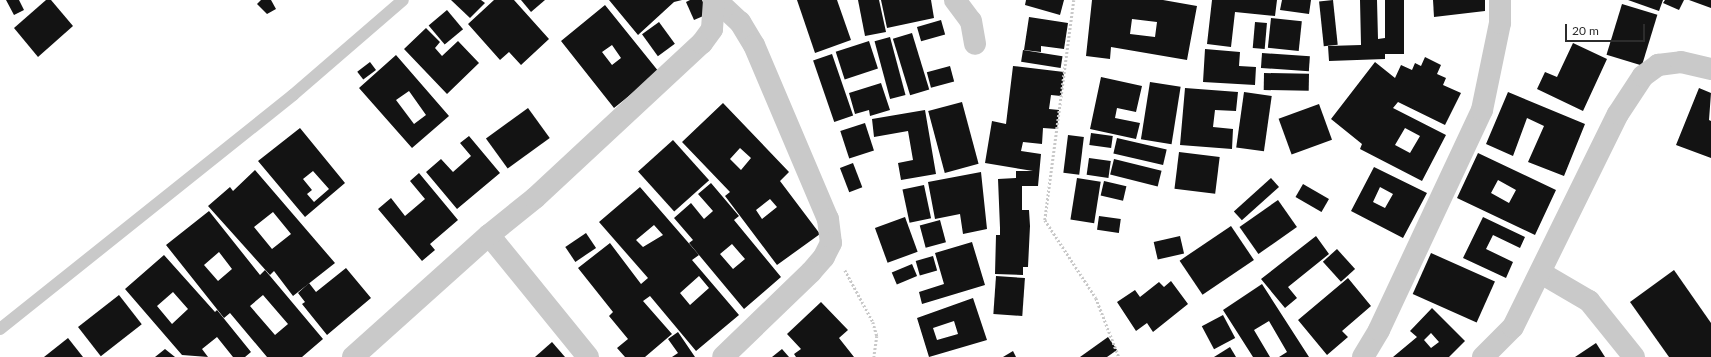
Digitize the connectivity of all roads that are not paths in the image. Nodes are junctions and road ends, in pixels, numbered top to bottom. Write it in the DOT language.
graph roads {
  1 [pos="403,0"];
  2 [pos="715,0"];
  3 [pos="955,0"];
  4 [pos="1500,0"];
  5 [pos="975,44"];
  6 [pos="1711,69"];
  7 [pos="489,235"];
  8 [pos="1541,273"];
  9 [pos="0,330"];
  10 [pos="354,357"];
  11 [pos="588,357"];
  12 [pos="723,357"];
  13 [pos="1363,357"];
  14 [pos="1483,357"];
  15 [pos="1634,357"];
  1 -- 9 [label="lane"];
  2 -- 7 [label="street"];
  2 -- 12 [label="street"];
  3 -- 5 [label="street"];
  4 -- 13 [label="street"];
  6 -- 8 [label="street"];
  7 -- 10 [label="street"];
  7 -- 11 [label="street"];
  8 -- 14 [label="street"];
  8 -- 15 [label="street"];
}
